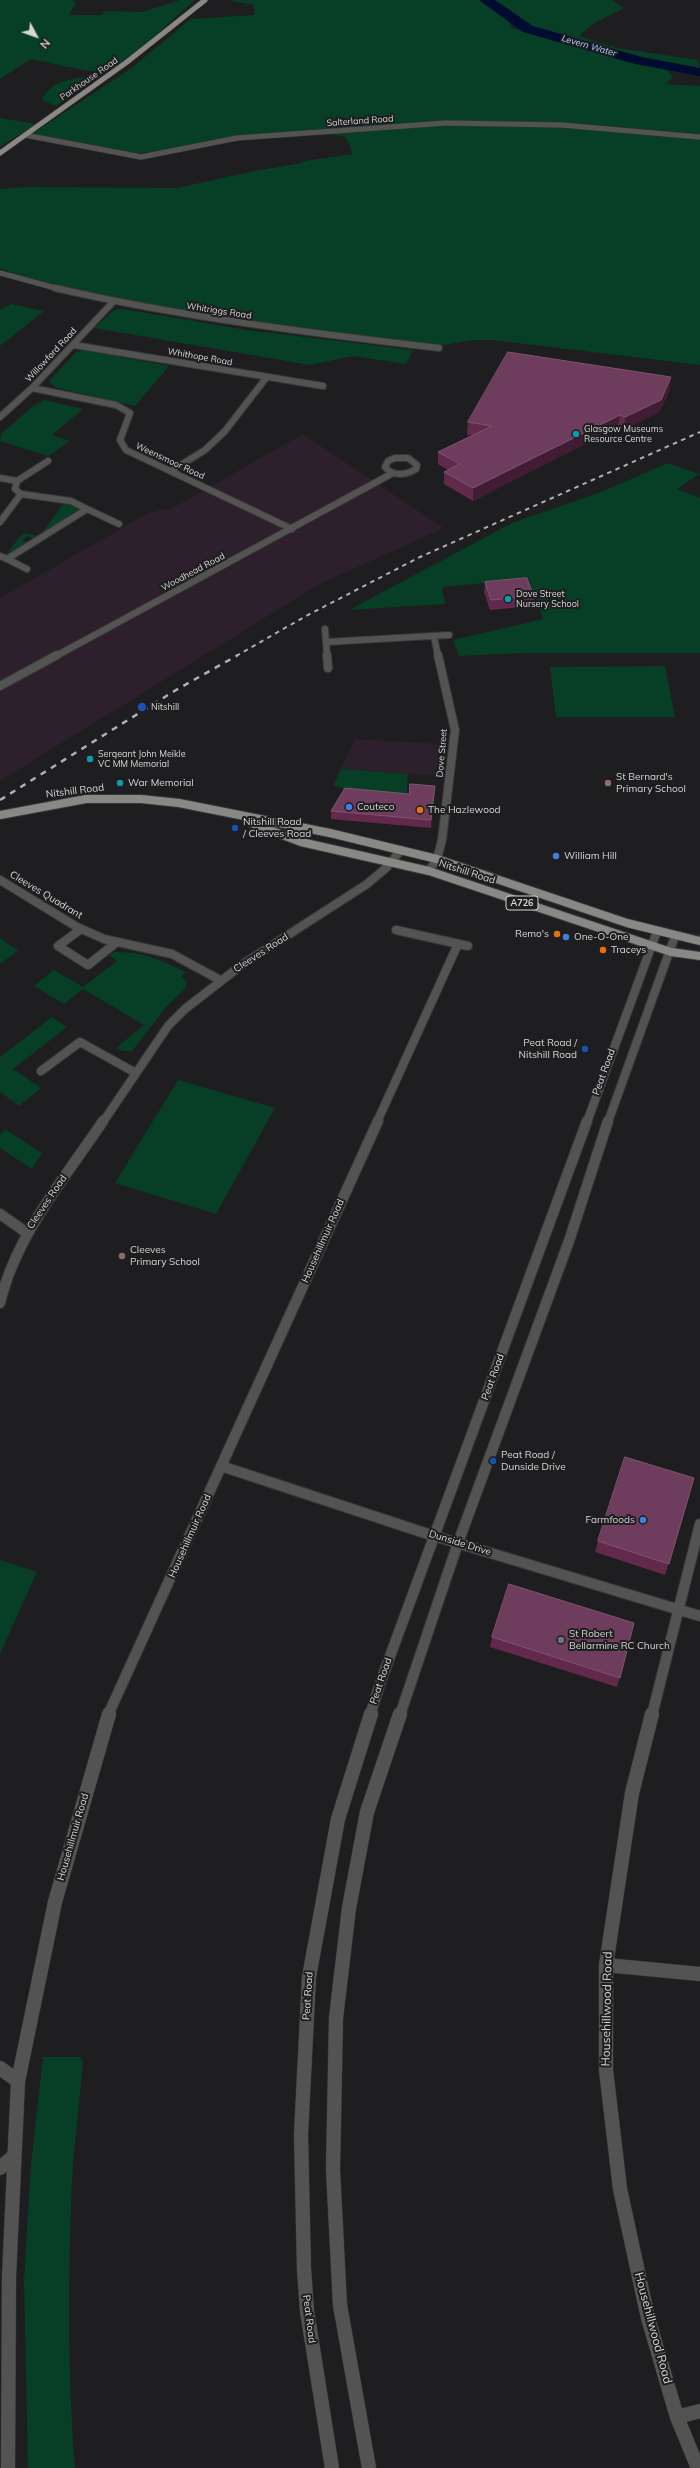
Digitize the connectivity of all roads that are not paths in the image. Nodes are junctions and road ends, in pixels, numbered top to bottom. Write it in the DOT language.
graph roads {
  1 [pos="205,0"];
  2 [pos="25,135"];
  3 [pos="700,137"];
  4 [pos="0,153"];
  5 [pos="0,273"];
  6 [pos="113,302"];
  7 [pos="74,345"];
  8 [pos="439,348"];
  9 [pos="266,378"];
  10 [pos="323,386"];
  11 [pos="32,388"];
  12 [pos="0,416"];
  13 [pos="48,461"];
  14 [pos="171,471"];
  15 [pos="393,473"];
  16 [pos="0,478"];
  17 [pos="17,481"];
  18 [pos="21,494"];
  19 [pos="87,509"];
  20 [pos="0,522"];
  21 [pos="119,524"];
  22 [pos="292,528"];
  23 [pos="4,558"];
  24 [pos="27,569"];
  25 [pos="325,629"];
  26 [pos="434,636"];
  27 [pos="449,636"];
  28 [pos="326,642"];
  29 [pos="328,668"];
  30 [pos="0,686"];
  31 [pos="225,814"];
  32 [pos="0,815"];
  33 [pos="400,850"];
  34 [pos="437,859"];
  35 [pos="392,864"];
  36 [pos="429,872"];
  37 [pos="0,880"];
  38 [pos="81,929"];
  39 [pos="396,930"];
  40 [pos="657,931"];
  41 [pos="674,936"];
  42 [pos="700,940"];
  43 [pos="118,942"];
  44 [pos="651,946"];
  45 [pos="671,952"];
  46 [pos="700,956"];
  47 [pos="220,980"];
  48 [pos="41,1071"];
  49 [pos="136,1074"];
  50 [pos="0,1214"];
  51 [pos="27,1233"];
  52 [pos="0,1303"];
  53 [pos="221,1466"];
  54 [pos="700,1524"];
  55 [pos="434,1536"];
  56 [pos="458,1543"];
  57 [pos="679,1610"];
  58 [pos="700,1616"];
  59 [pos="606,1965"];
  60 [pos="700,1974"];
  61 [pos="0,2068"];
  62 [pos="18,2082"];
  63 [pos="14,2156"];
  64 [pos="0,2168"];
  65 [pos="700,2411"];
  66 [pos="677,2417"];
  67 [pos="8,2468"];
  68 [pos="332,2468"];
  69 [pos="369,2468"];
  70 [pos="698,2468"];
  1 -- 2 [label="main road, Parkhouse Road"];
  2 -- 3 [label="street, Salterland Road"];
  2 -- 4 [label="main road, Parkhouse Road"];
  5 -- 6 [label="street, Whitriggs Road"];
  6 -- 7 [label="street, Willowford Road"];
  6 -- 8 [label="street, Whitriggs Road"];
  7 -- 9 [label="street, Whithope Road"];
  7 -- 11 [label="street, Willowford Road"];
  9 -- 10 [label="street, Whithope Road"];
  9 -- 14 [label="street"];
  11 -- 12 [label="street, Willowford Road"];
  11 -- 14 [label="street, Weensmoor Road"];
  13 -- 17 [label="street"];
  14 -- 22 [label="street, Weensmoor Road"];
  15 -- 22 [label="street, Woodhead Road"];
  16 -- 17 [label="street"];
  17 -- 18 [label="street"];
  18 -- 19 [label="street"];
  18 -- 20 [label="street"];
  19 -- 21 [label="street"];
  19 -- 23 [label="street"];
  22 -- 30 [label="street, Woodhead Road"];
  23 -- 24 [label="street"];
  25 -- 28 [label="street"];
  26 -- 27 [label="street"];
  26 -- 28 [label="street"];
  26 -- 34 [label="street, Dove Street"];
  28 -- 29 [label="street"];
  31 -- 32 [label="main road, Nitshill Road / A726"];
  31 -- 33 [label="main road, Nitshill Road / A726"];
  31 -- 35 [label="main road, Nitshill Road / A726"];
  33 -- 34 [label="main road, Nitshill Road / A726"];
  33 -- 35 [label="street, Cleeves Road"];
  34 -- 36 [label="street, Dove Street"];
  34 -- 40 [label="main road, Nitshill Road / A726"];
  35 -- 36 [label="main road, Nitshill Road / A726"];
  35 -- 47 [label="street, Cleeves Road"];
  36 -- 44 [label="main road, Nitshill Road / A726"];
  37 -- 38 [label="street, Cleeves Quadrant"];
  38 -- 43 [label="street, Cleeves Quadrant"];
  38 -- 43 [label="street, Cleeves Quadrant"];
  39 -- 53 [label="street, Househillmuir Road"];
  40 -- 41 [label="main road, Nitshill Road / A726"];
  40 -- 44 [label="street, Peat Road"];
  41 -- 42 [label="main road, Nitshill Road / A726"];
  41 -- 45 [label="street, Peat Road"];
  43 -- 47 [label="street, Cleeves Quadrant"];
  44 -- 45 [label="main road, Nitshill Road / A726"];
  44 -- 55 [label="street, Peat Road"];
  45 -- 46 [label="main road, Nitshill Road / A726"];
  45 -- 56 [label="street, Peat Road"];
  47 -- 49 [label="street, Cleeves Road"];
  48 -- 49 [label="street"];
  49 -- 51 [label="street, Cleeves Road"];
  50 -- 51 [label="street, Cleeves Road"];
  51 -- 52 [label="street, Cleeves Road"];
  53 -- 55 [label="street, Dunside Drive"];
  53 -- 62 [label="street, Househillmuir Road"];
  54 -- 57 [label="street, Househillwood Road"];
  55 -- 56 [label="street, Dunside Drive"];
  55 -- 68 [label="street, Peat Road"];
  56 -- 57 [label="street, Dunside Drive"];
  56 -- 69 [label="street, Peat Road"];
  57 -- 58 [label="street, Dunside Drive"];
  57 -- 59 [label="street, Househillwood Road"];
  59 -- 60 [label="street"];
  59 -- 66 [label="street, Househillwood Road"];
  61 -- 62 [label="street"];
  62 -- 63 [label="street, Househillmuir Road"];
  63 -- 64 [label="street"];
  63 -- 67 [label="street, Househillmuir Road"];
  65 -- 66 [label="street"];
  66 -- 70 [label="street, Househillwood Road"];
}
